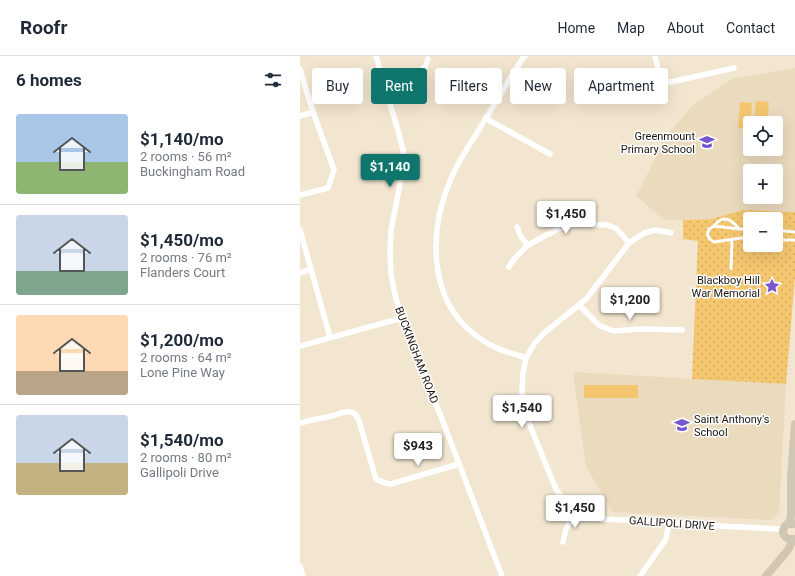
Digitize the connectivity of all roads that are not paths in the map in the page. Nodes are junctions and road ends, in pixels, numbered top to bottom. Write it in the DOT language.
graph roads {
  1 [pos="376,56"];
  2 [pos="525,56"];
  3 [pos="655,56"];
  4 [pos="428,59"];
  5 [pos="379,68"];
  6 [pos="424,68"];
  7 [pos="658,68"];
  8 [pos="734,68"];
  9 [pos="300,69"];
  10 [pos="668,81"];
  11 [pos="390,104"];
  12 [pos="313,112"];
  13 [pos="300,116"];
  14 [pos="485,118"];
  15 [pos="550,154"];
  16 [pos="300,195"];
  17 [pos="714,226"];
  18 [pos="517,227"];
  19 [pos="739,229"];
  20 [pos="743,229"];
  21 [pos="300,230"];
  22 [pos="783,231"];
  23 [pos="795,232"];
  24 [pos="671,233"];
  25 [pos="743,238"];
  26 [pos="732,239"];
  27 [pos="783,240"];
  28 [pos="795,240"];
  29 [pos="629,243"];
  30 [pos="528,245"];
  31 [pos="509,267"];
  32 [pos="311,269"];
  33 [pos="731,269"];
  34 [pos="300,272"];
  35 [pos="579,305"];
  36 [pos="402,318"];
  37 [pos="682,330"];
  38 [pos="330,338"];
  39 [pos="300,346"];
  40 [pos="526,358"];
  41 [pos="300,423"];
  42 [pos="795,424"];
  43 [pos="459,464"];
  44 [pos="574,512"];
  45 [pos="669,522"];
  46 [pos="790,531"];
  47 [pos="563,542"];
  48 [pos="300,566"];
  49 [pos="303,576"];
  50 [pos="502,576"];
  51 [pos="640,576"];
  52 [pos="766,576"];
  1 -- 5 [label="street, BUCKINGHAM ROAD"];
  2 -- 14 [label="street"];
  3 -- 7 [label="street"];
  4 -- 6 [label="street"];
  8 -- 10 [label="street"];
  9 -- 12 [label="street"];
  11 -- 36 [label="street, BUCKINGHAM ROAD"];
  12 -- 13 [label="street"];
  12 -- 16 [label="street"];
  14 -- 15 [label="street"];
  14 -- 40 [label="street"];
  17 -- 19 [label="lane"];
  17 -- 19 [label="lane"];
  17 -- 26 [label="lane"];
  18 -- 30 [label="street"];
  19 -- 20 [label="lane"];
  21 -- 32 [label="street"];
  22 -- 23 [label="lane"];
  24 -- 29 [label="street"];
  25 -- 26 [label="lane"];
  26 -- 33 [label="lane"];
  27 -- 28 [label="lane"];
  29 -- 30 [label="street"];
  29 -- 35 [label="street"];
  30 -- 31 [label="street"];
  32 -- 34 [label="street"];
  32 -- 38 [label="street"];
  35 -- 37 [label="street"];
  35 -- 40 [label="street"];
  36 -- 38 [label="street"];
  36 -- 43 [label="street, BUCKINGHAM ROAD"];
  38 -- 39 [label="street"];
  40 -- 44 [label="street"];
  41 -- 43 [label="street"];
  42 -- 46 [label="main road"];
  43 -- 50 [label="street, BUCKINGHAM ROAD"];
  44 -- 45 [label="street, GALLIPOLI DRIVE"];
  44 -- 47 [label="street"];
  45 -- 46 [label="street, GALLIPOLI DRIVE"];
  45 -- 51 [label="street"];
  46 -- 52 [label="main road"];
  48 -- 49 [label="street"];
}
